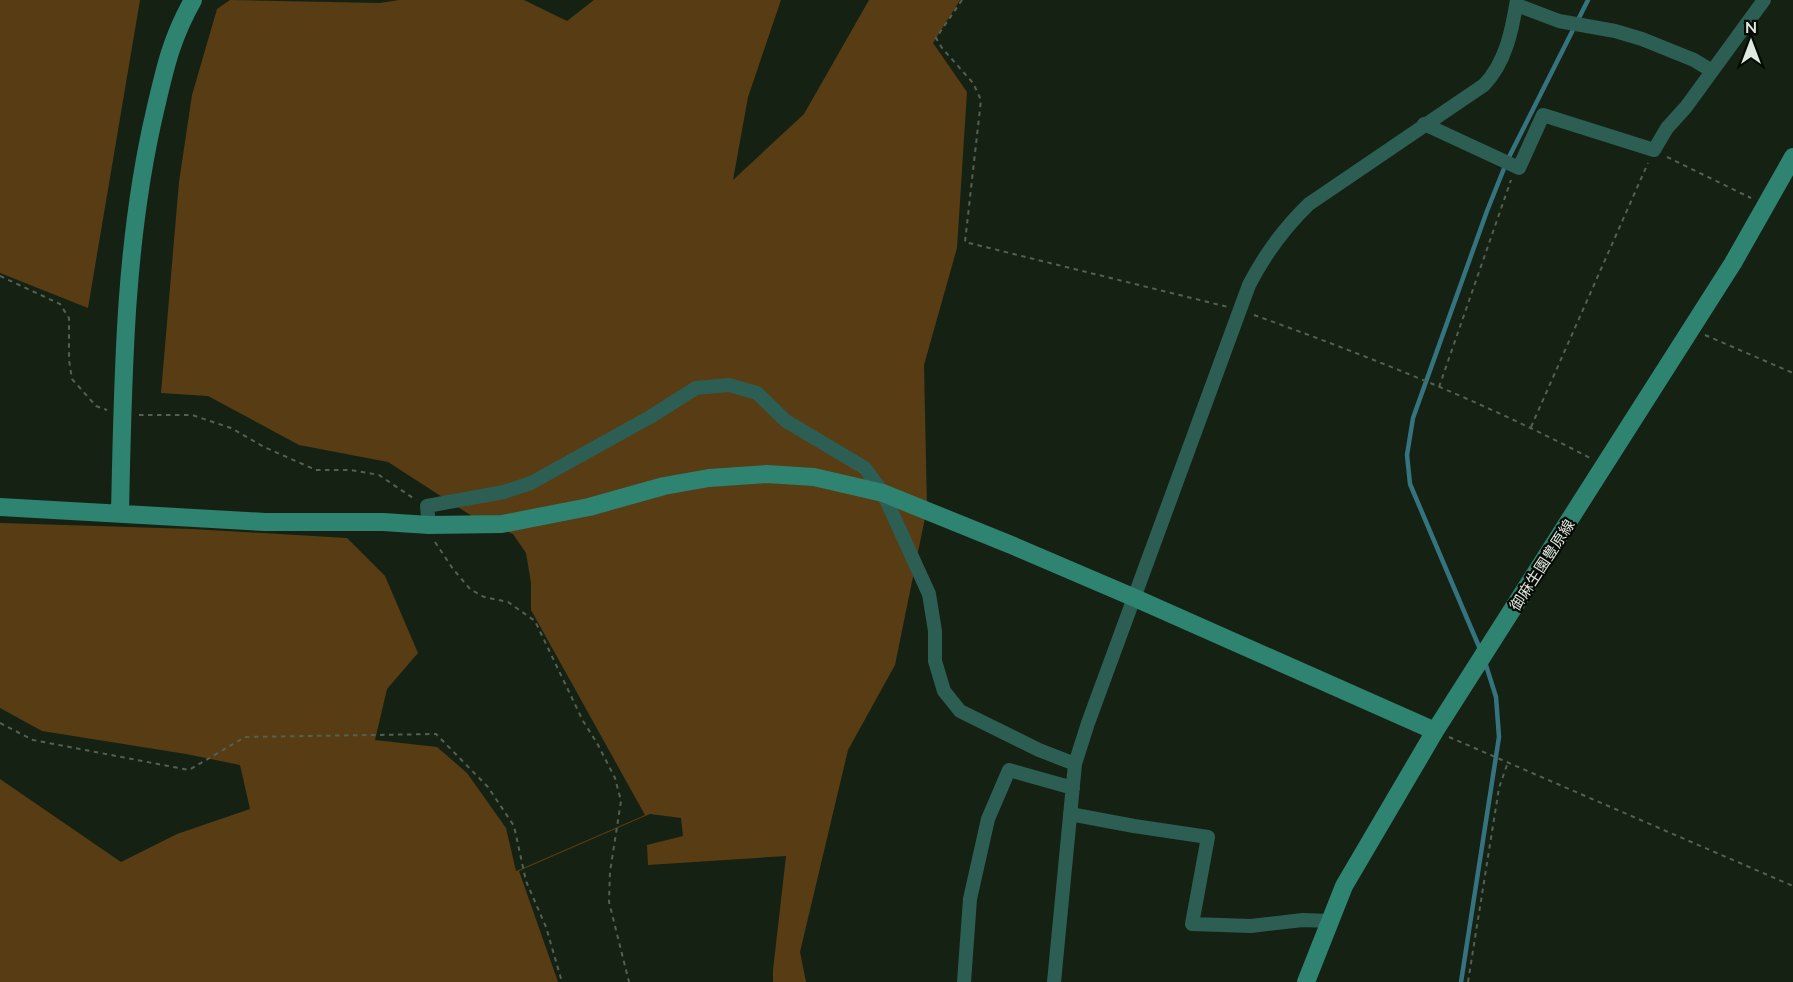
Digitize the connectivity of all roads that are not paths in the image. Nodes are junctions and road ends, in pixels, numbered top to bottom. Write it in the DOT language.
graph roads {
  1 [pos="194,0"];
  2 [pos="1764,0"];
  3 [pos="1517,2"];
  4 [pos="1712,72"];
  5 [pos="1424,124"];
  6 [pos="1793,157"];
  7 [pos="883,493"];
  8 [pos="0,507"];
  9 [pos="120,513"];
  10 [pos="429,525"];
  11 [pos="1135,598"];
  12 [pos="1435,731"];
  13 [pos="1075,764"];
  14 [pos="1073,788"];
  15 [pos="1070,814"];
  16 [pos="1330,921"];
  17 [pos="964,982"];
  18 [pos="1054,982"];
  19 [pos="1306,982"];
  1 -- 9 [label="street"];
  2 -- 4 [label="street"];
  3 -- 4 [label="street"];
  3 -- 5 [label="street"];
  4 -- 5 [label="street"];
  5 -- 11 [label="street"];
  6 -- 12 [label="street, 御麻生園豊原線"];
  7 -- 10 [label="street"];
  7 -- 10 [label="street"];
  7 -- 11 [label="street"];
  7 -- 13 [label="street"];
  8 -- 9 [label="street"];
  9 -- 10 [label="street"];
  11 -- 12 [label="street"];
  11 -- 13 [label="street"];
  12 -- 16 [label="street, 御麻生園豊原線"];
  13 -- 14 [label="street"];
  14 -- 15 [label="street"];
  14 -- 17 [label="street"];
  15 -- 16 [label="street"];
  15 -- 18 [label="street"];
  16 -- 19 [label="street, 御麻生園豊原線"];
}
